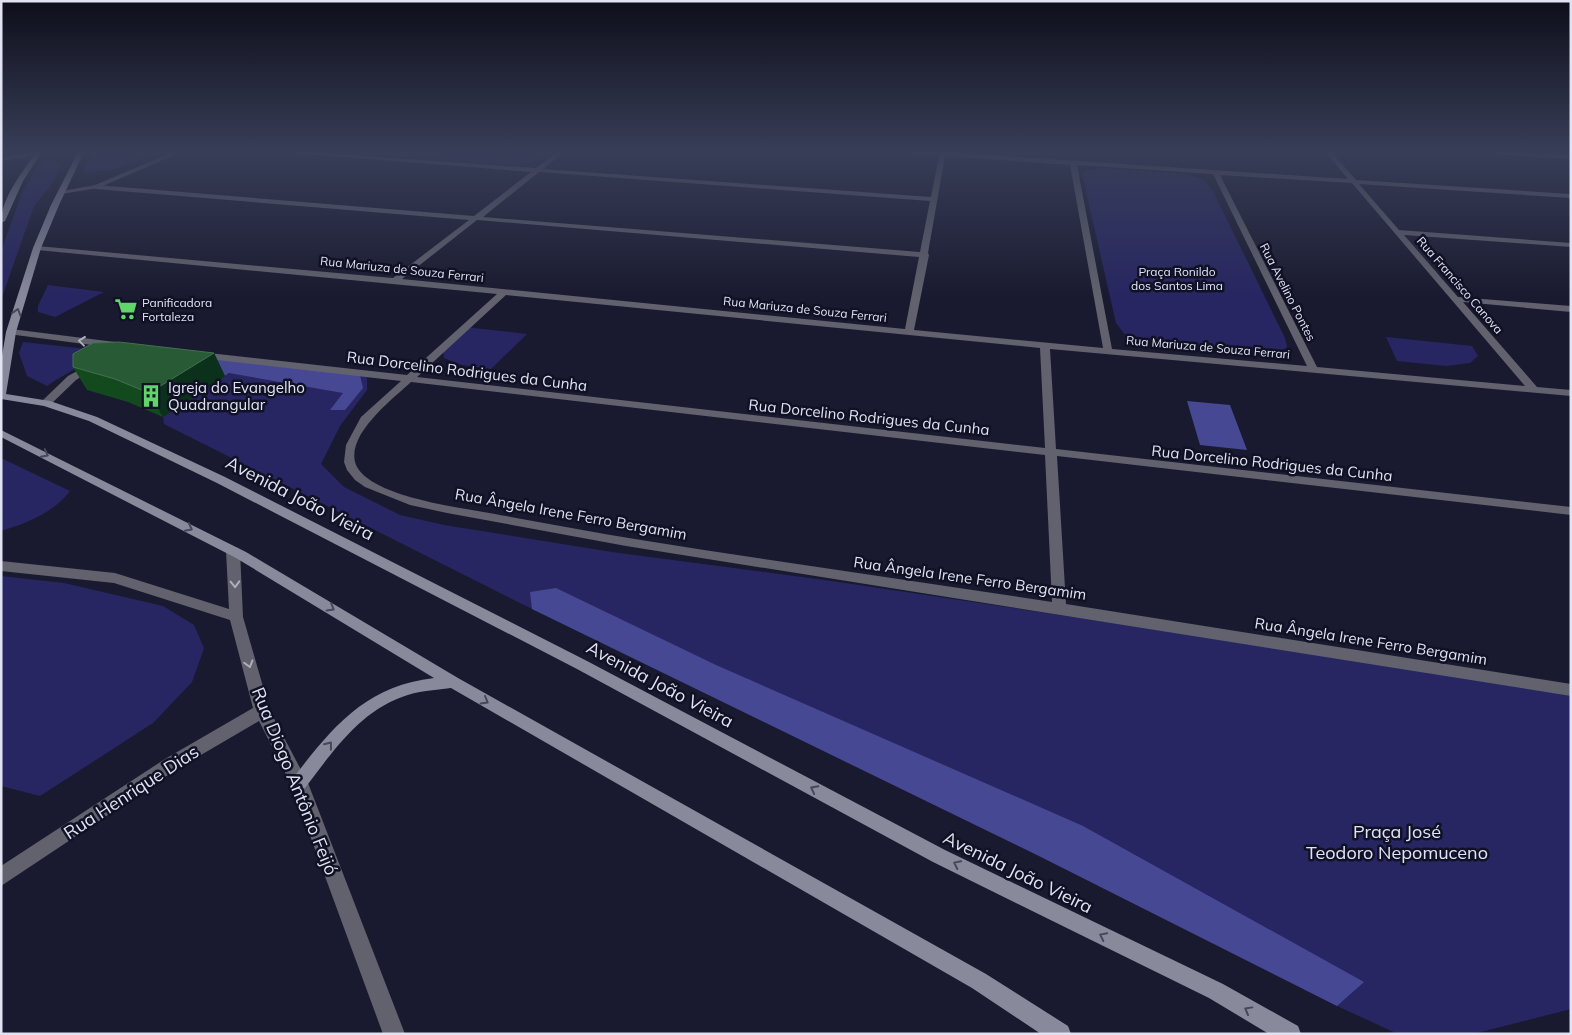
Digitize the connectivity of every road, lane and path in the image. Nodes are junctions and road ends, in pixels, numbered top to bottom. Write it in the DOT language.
graph roads {
  1 [pos="11,200"];
  2 [pos="58,200"];
  3 [pos="246,200"];
  4 [pos="499,200"];
  5 [pos="935,200"];
  6 [pos="1080,200"];
  7 [pos="1228,200"];
  8 [pos="1370,200"];
  9 [pos="475,219"];
  10 [pos="1,221"];
  11 [pos="1398,232"];
  12 [pos="1571,245"];
  13 [pos="37,248"];
  14 [pos="925,255"];
  15 [pos="395,280"];
  16 [pos="504,292"];
  17 [pos="1455,299"];
  18 [pos="1571,309"];
  19 [pos="909,331"];
  20 [pos="11,332"];
  21 [pos="126,346"];
  22 [pos="1045,346"];
  23 [pos="1108,351"];
  24 [pos="184,353"];
  25 [pos="104,361"];
  26 [pos="1313,369"];
  27 [pos="407,380"];
  28 [pos="1533,389"];
  29 [pos="1571,393"];
  30 [pos="1,394"];
  31 [pos="46,403"];
  32 [pos="1,433"];
  33 [pos="1,443"];
  34 [pos="25,443"];
  35 [pos="1051,453"];
  36 [pos="1571,511"];
  37 [pos="233,551"];
  38 [pos="1,566"];
  39 [pos="1059,607"];
  40 [pos="236,617"];
  41 [pos="453,682"];
  42 [pos="1571,690"];
  43 [pos="262,711"];
  44 [pos="299,783"];
  45 [pos="1,877"];
  46 [pos="394,1034"];
  47 [pos="1060,1034"];
  48 [pos="1290,1034"];
  1 -- 10 [label="main road"];
  2 -- 13 [label="main road"];
  3 -- 9 [label="street"];
  4 -- 9 [label="street"];
  5 -- 14 [label="street"];
  6 -- 23 [label="street"];
  7 -- 26 [label="street, Rua Avelino Pontes"];
  8 -- 11 [label="street, Rua Francisco Canova"];
  9 -- 14 [label="street"];
  9 -- 15 [label="street"];
  11 -- 12 [label="street"];
  11 -- 17 [label="street, Rua Francisco Canova"];
  13 -- 15 [label="street, Rua Mariuza de Souza Ferrari"];
  20 -- 13 [label="main road, one-way"];
  14 -- 19 [label="street"];
  15 -- 16 [label="street, Rua Mariuza de Souza Ferrari"];
  16 -- 19 [label="street, Rua Mariuza de Souza Ferrari"];
  16 -- 27 [label="street"];
  17 -- 18 [label="street"];
  17 -- 28 [label="street, Rua Francisco Canova"];
  19 -- 22 [label="street, Rua Mariuza de Souza Ferrari"];
  21 -- 20 [label="street, one-way"];
  20 -- 30 [label="main road"];
  22 -- 23 [label="street, Rua Mariuza de Souza Ferrari"];
  22 -- 35 [label="street"];
  23 -- 26 [label="street, Rua Mariuza de Souza Ferrari"];
  24 -- 27 [label="street, Rua Dorcelino Rodrigues da Cunha"];
  25 -- 31 [label="street"];
  26 -- 28 [label="street, Rua Mariuza de Souza Ferrari"];
  27 -- 35 [label="street, Rua Dorcelino Rodrigues da Cunha"];
  27 -- 39 [label="street, Rua Ângela Irene Ferro Bergamim"];
  28 -- 29 [label="street, Rua Mariuza de Souza Ferrari"];
  30 -- 31 [label="main road, Avenida João Vieira"];
  48 -- 31 [label="main road, Avenida João Vieira, one-way"];
  32 -- 34 [label="main road"];
  33 -- 34 [label="main road"];
  34 -- 37 [label="main road, one-way"];
  35 -- 36 [label="street, Rua Dorcelino Rodrigues da Cunha"];
  35 -- 39 [label="street"];
  37 -- 40 [label="street, Rua Diogo Antônio Feijó, one-way"];
  37 -- 41 [label="main road, one-way"];
  38 -- 40 [label="street"];
  39 -- 42 [label="street, Rua Ângela Irene Ferro Bergamim"];
  40 -- 43 [label="street, Rua Diogo Antônio Feijó, one-way"];
  44 -- 41 [label="main road, one-way"];
  41 -- 47 [label="main road, one-way"];
  43 -- 44 [label="street, Rua Diogo Antônio Feijó"];
  43 -- 45 [label="street, Rua Henrique Dias"];
  44 -- 46 [label="street, Rua Diogo Antônio Feijó"];
}
